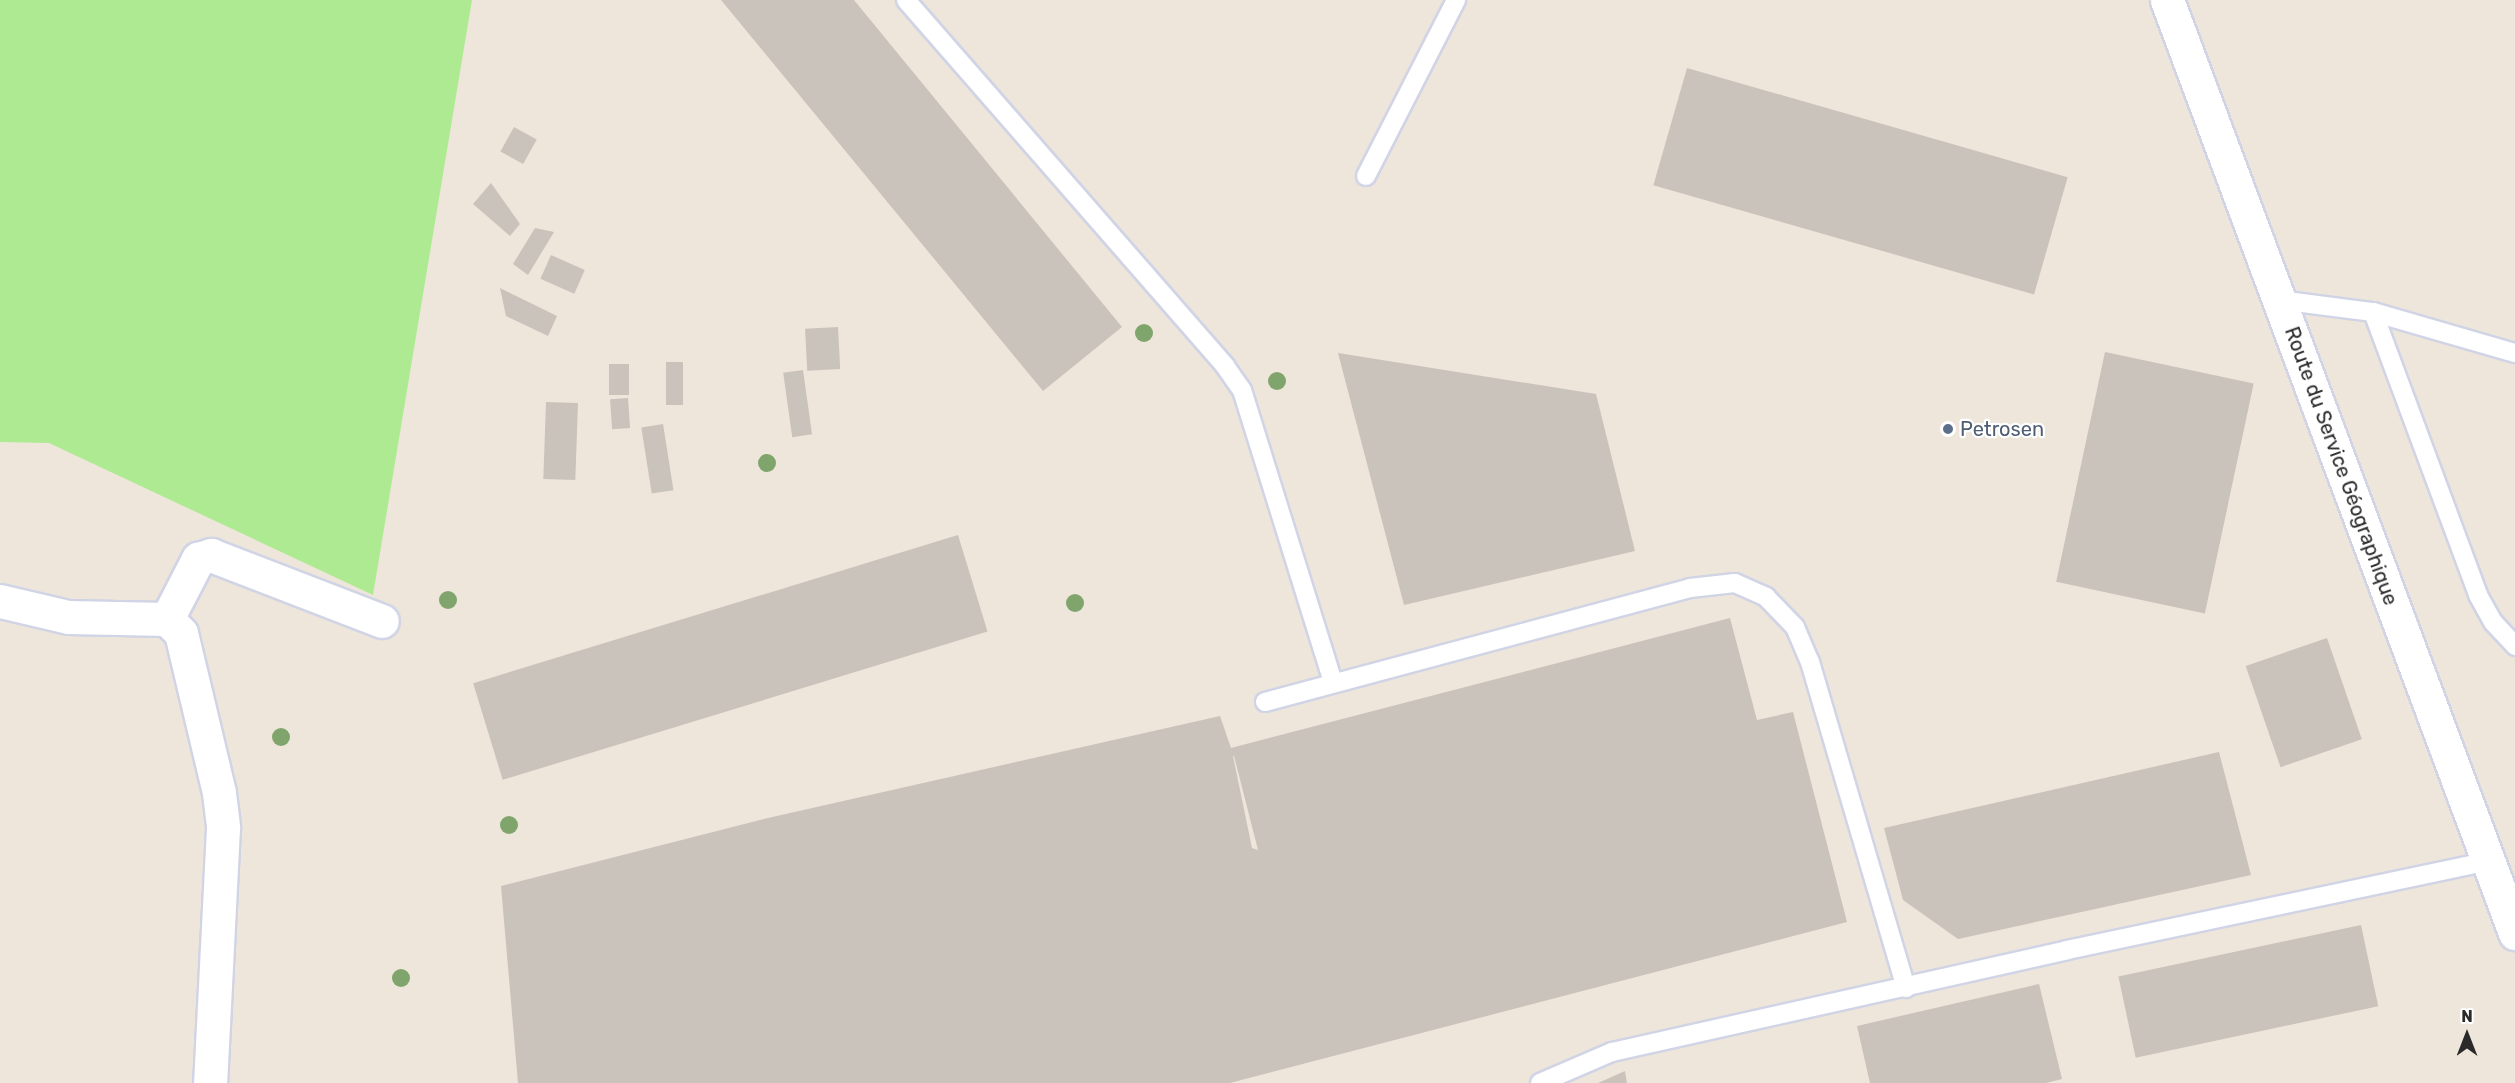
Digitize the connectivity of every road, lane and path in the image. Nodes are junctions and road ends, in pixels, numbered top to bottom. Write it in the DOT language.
graph roads {
  1 [pos="906,0"];
  2 [pos="1456,0"];
  3 [pos="2167,0"];
  4 [pos="1366,176"];
  5 [pos="2279,300"];
  6 [pos="2373,312"];
  7 [pos="2515,353"];
  8 [pos="0,600"];
  9 [pos="167,619"];
  10 [pos="382,621"];
  11 [pos="2515,646"];
  12 [pos="1333,683"];
  13 [pos="1265,702"];
  14 [pos="2488,861"];
  15 [pos="2515,933"];
  16 [pos="1906,988"];
  17 [pos="210,1083"];
  18 [pos="1540,1083"];
  1 -- 12 [label="lane"];
  2 -- 4 [label="lane"];
  3 -- 5 [label="street, Route du Service Géographique"];
  5 -- 6 [label="lane"];
  5 -- 14 [label="street, Route du Service Géographique"];
  6 -- 7 [label="lane"];
  6 -- 11 [label="lane"];
  8 -- 9 [label="street"];
  9 -- 10 [label="street"];
  9 -- 17 [label="street"];
  12 -- 13 [label="lane"];
  12 -- 16 [label="lane"];
  14 -- 15 [label="street, Route du Service Géographique"];
  14 -- 16 [label="lane"];
  16 -- 18 [label="lane"];
}
